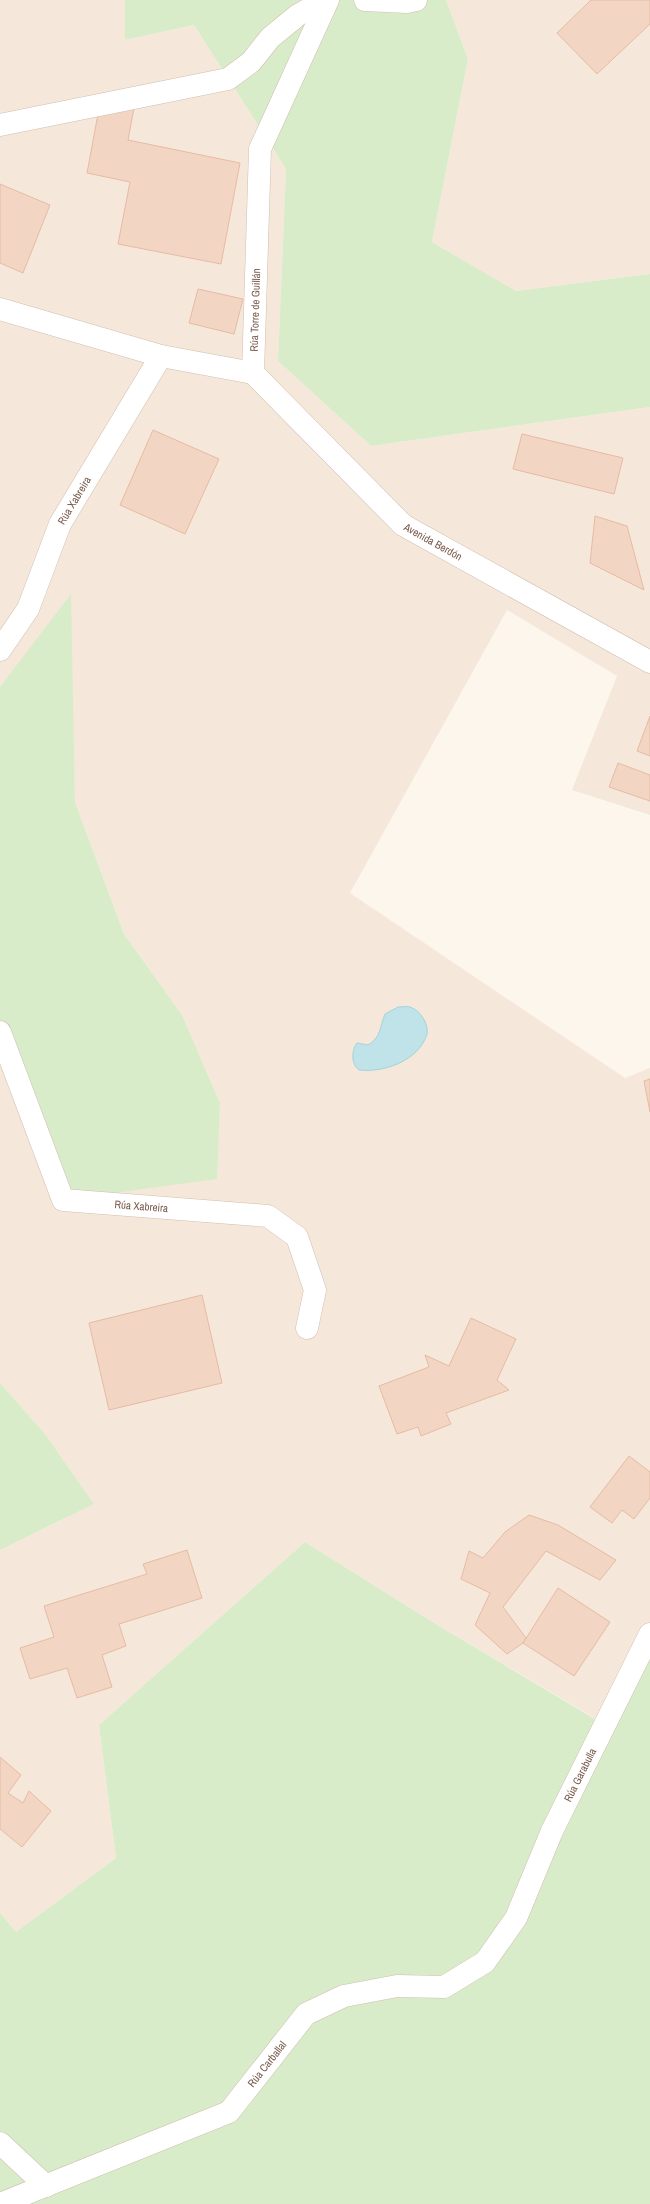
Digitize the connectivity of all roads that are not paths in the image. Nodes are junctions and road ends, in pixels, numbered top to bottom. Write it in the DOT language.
graph roads {
  1 [pos="327,0"];
  2 [pos="365,0"];
  3 [pos="416,0"];
  4 [pos="0,125"];
  5 [pos="0,309"];
  6 [pos="161,356"];
  7 [pos="253,373"];
  8 [pos="0,650"];
  9 [pos="650,662"];
  10 [pos="0,1032"];
  11 [pos="307,1328"];
  12 [pos="650,1634"];
  13 [pos="516,1918"];
  14 [pos="0,2144"];
  15 [pos="46,2186"];
  16 [pos="0,2204"];
  1 -- 4 [label="street, Rúa Torre de Guillán"];
  1 -- 7 [label="street, Rúa Torre de Guillán"];
  2 -- 3 [label="street"];
  5 -- 6 [label="street"];
  6 -- 7 [label="street"];
  6 -- 8 [label="street, Rúa Xabreira"];
  7 -- 9 [label="street, Avenida Berdón"];
  10 -- 11 [label="street, Rúa Xabreira"];
  12 -- 13 [label="street, Rúa Garabulla"];
  13 -- 15 [label="street, Rúa Carballal"];
  14 -- 15 [label="street"];
  15 -- 16 [label="street, Rúa Carballal"];
}
